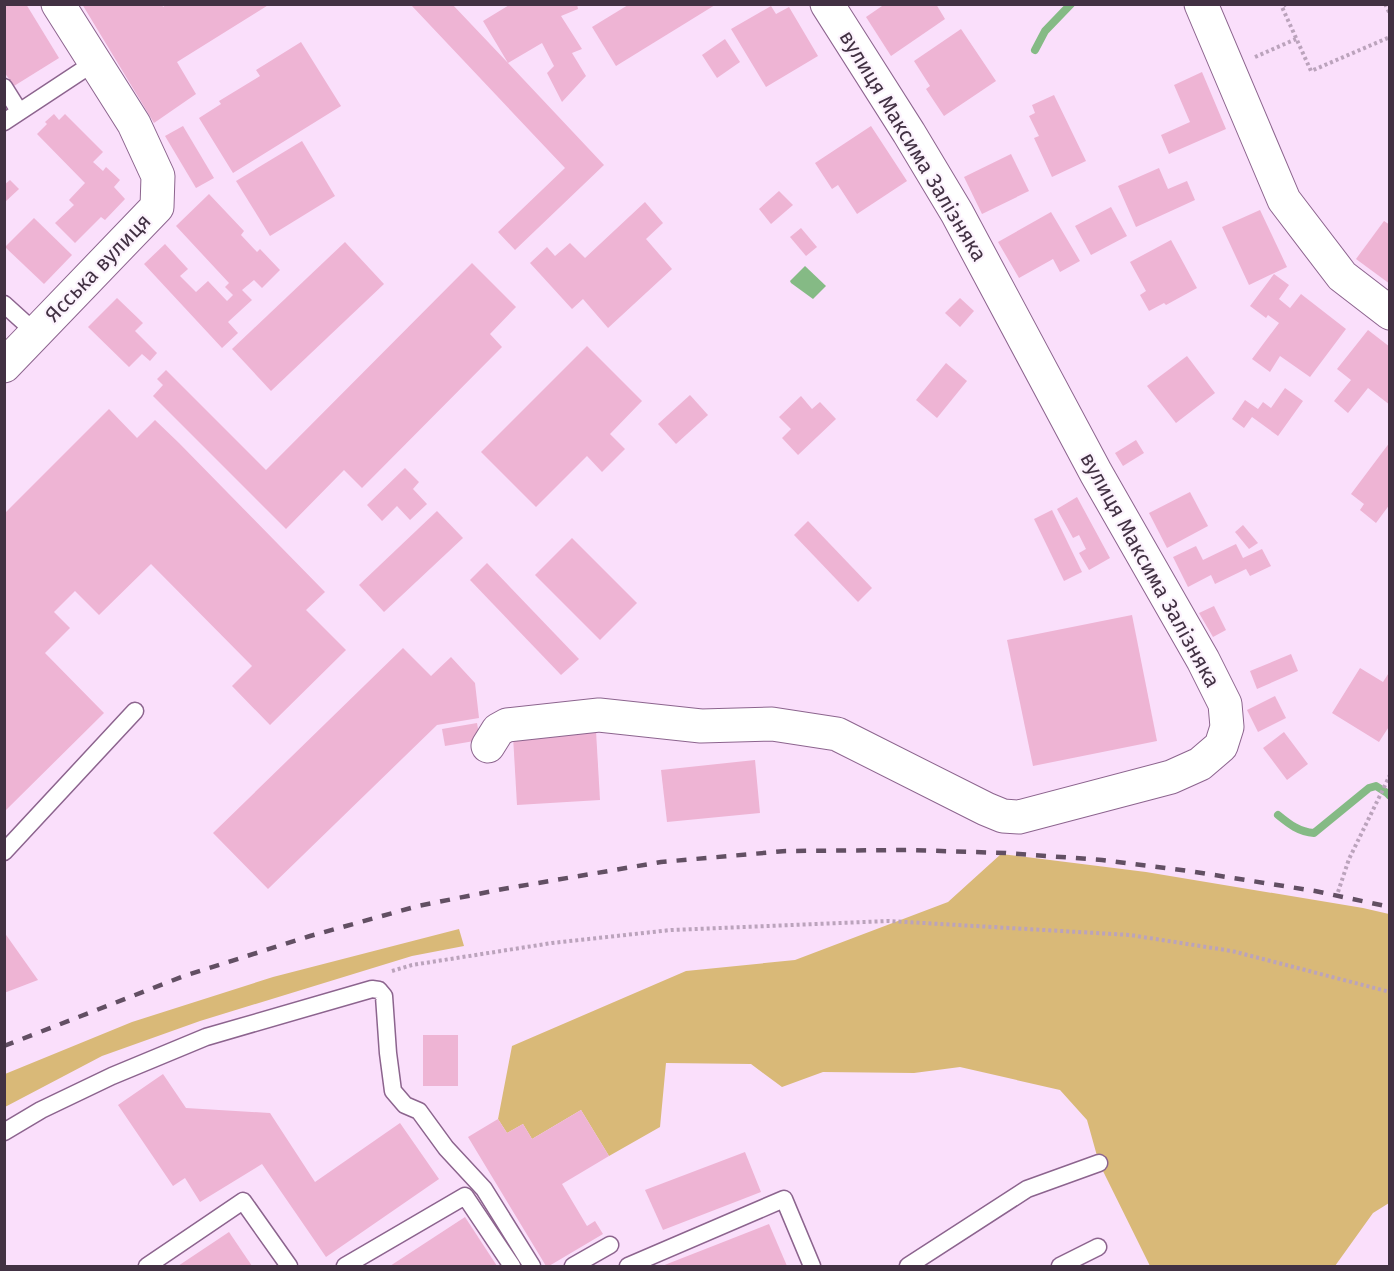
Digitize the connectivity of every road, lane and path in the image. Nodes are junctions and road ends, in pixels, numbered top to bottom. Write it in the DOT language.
graph roads {
  1 [pos="58,4"];
  2 [pos="827,4"];
  3 [pos="1201,4"];
  4 [pos="1286,4"];
  5 [pos="1385,4"];
  6 [pos="1389,14"];
  7 [pos="1389,37"];
  8 [pos="1296,39"];
  9 [pos="95,62"];
  10 [pos="1227,63"];
  11 [pos="4,87"];
  12 [pos="19,111"];
  13 [pos="4,122"];
  14 [pos="4,304"];
  15 [pos="1389,313"];
  16 [pos="36,333"];
  17 [pos="4,366"];
  18 [pos="135,711"];
  19 [pos="488,746"];
  20 [pos="1389,775"];
  21 [pos="4,852"];
  22 [pos="1338,892"];
  23 [pos="412,965"];
  24 [pos="1389,992"];
  25 [pos="4,1132"];
  26 [pos="1099,1163"];
  27 [pos="610,1245"];
  28 [pos="1098,1247"];
  29 [pos="147,1266"];
  30 [pos="289,1266"];
  31 [pos="345,1266"];
  32 [pos="512,1266"];
  33 [pos="532,1266"];
  34 [pos="573,1266"];
  35 [pos="628,1266"];
  36 [pos="812,1266"];
  37 [pos="908,1266"];
  38 [pos="1060,1266"];
  1 -- 9 [label="street, Ясська вулиця"];
  2 -- 19 [label="street, вулиця Максима Залізняка"];
  3 -- 10 [label="street"];
  4 -- 8 [label="path"];
  5 -- 6 [label="path"];
  7 -- 8 [label="path"];
  8 -- 10 [label="path"];
  9 -- 12 [label="lane"];
  9 -- 16 [label="street, Ясська вулиця"];
  10 -- 15 [label="street"];
  11 -- 12 [label="lane"];
  12 -- 13 [label="lane"];
  14 -- 16 [label="lane"];
  16 -- 17 [label="street, Ясська вулиця"];
  18 -- 21 [label="lane"];
  20 -- 22 [label="path"];
  23 -- 24 [label="path"];
  25 -- 33 [label="lane"];
  26 -- 37 [label="lane"];
  27 -- 34 [label="lane"];
  28 -- 38 [label="lane"];
  29 -- 30 [label="lane"];
  31 -- 32 [label="lane"];
  35 -- 36 [label="lane"];
}
